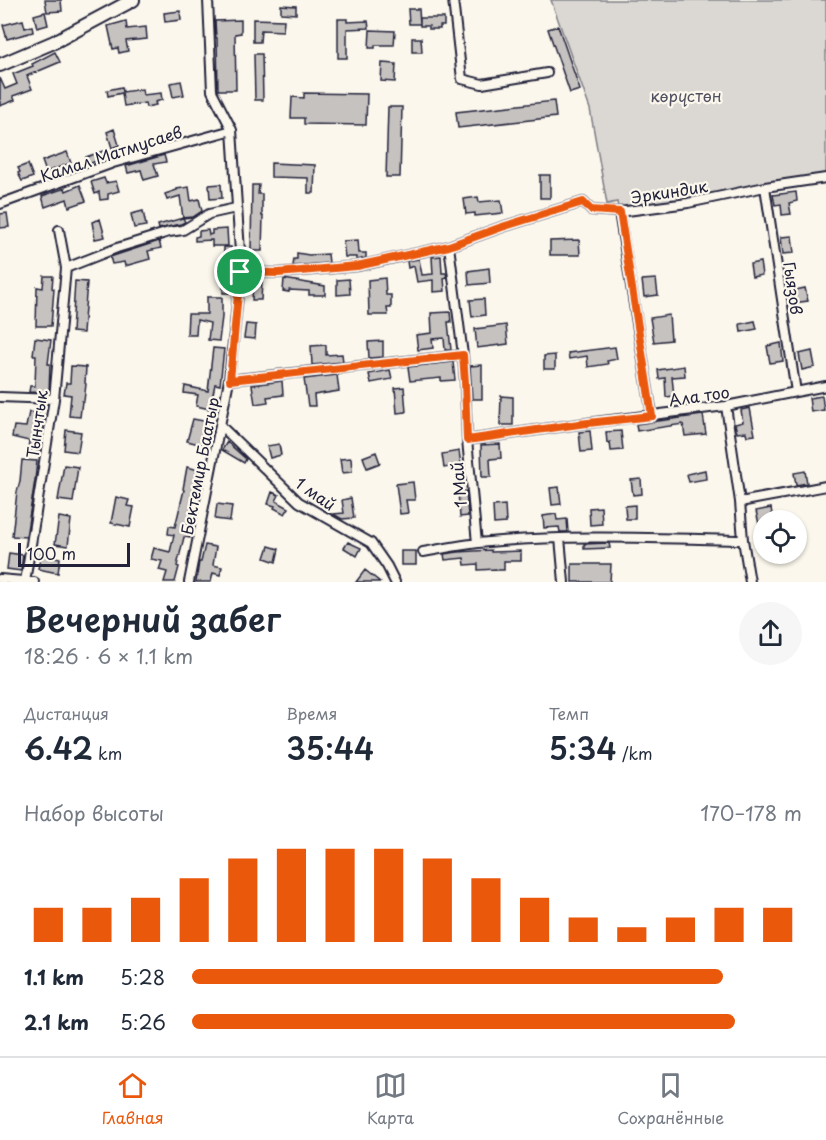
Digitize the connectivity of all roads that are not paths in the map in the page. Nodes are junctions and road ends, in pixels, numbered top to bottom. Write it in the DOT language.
graph roads {
  1 [pos="133,0"];
  2 [pos="208,0"];
  3 [pos="453,0"];
  4 [pos="0,65"];
  5 [pos="547,73"];
  6 [pos="232,130"];
  7 [pos="826,178"];
  8 [pos="765,188"];
  9 [pos="0,204"];
  10 [pos="236,208"];
  11 [pos="620,212"];
  12 [pos="59,230"];
  13 [pos="449,246"];
  14 [pos="66,268"];
  15 [pos="240,272"];
  16 [pos="463,355"];
  17 [pos="230,380"];
  18 [pos="826,386"];
  19 [pos="796,392"];
  20 [pos="0,397"];
  21 [pos="54,399"];
  22 [pos="726,406"];
  23 [pos="652,416"];
  24 [pos="220,425"];
  25 [pos="467,440"];
  26 [pos="826,486"];
  27 [pos="740,502"];
  28 [pos="560,538"];
  29 [pos="743,540"];
  30 [pos="477,543"];
  31 [pos="423,552"];
  32 [pos="0,579"];
  33 [pos="25,581"];
  34 [pos="34,582"];
  35 [pos="189,582"];
  36 [pos="395,582"];
  37 [pos="564,582"];
  38 [pos="750,582"];
  1 -- 4 [label="main road"];
  2 -- 6 [label="street, Бектемир Баатыр"];
  3 -- 5 [label="street"];
  6 -- 9 [label="street, Камал Матмусаев"];
  6 -- 10 [label="street, Бектемир Баатыр"];
  7 -- 8 [label="street, Эркиндик"];
  8 -- 11 [label="street, Эркиндик"];
  8 -- 19 [label="street, Гыязов"];
  10 -- 14 [label="street"];
  10 -- 15 [label="street, Бектемир Баатыр"];
  11 -- 13 [label="street, Эркиндик"];
  11 -- 23 [label="street"];
  12 -- 14 [label="street, Тынчтык"];
  13 -- 15 [label="street, Эркиндик"];
  13 -- 16 [label="street, 1 Май"];
  14 -- 21 [label="street, Тынчтык"];
  15 -- 17 [label="street, Бектемир Баатыр"];
  16 -- 17 [label="street"];
  16 -- 25 [label="street, 1 Май"];
  17 -- 24 [label="street, Бектемир Баатыр"];
  18 -- 19 [label="street, Ала тоо"];
  19 -- 22 [label="street, Ала тоо"];
  20 -- 21 [label="street"];
  21 -- 33 [label="street, Тынчтык"];
  22 -- 23 [label="street, Ала тоо"];
  22 -- 27 [label="street"];
  23 -- 25 [label="street, Ала тоо"];
  24 -- 35 [label="street, Бектемир Баатыр"];
  24 -- 36 [label="street, 1 май"];
  25 -- 30 [label="street, 1 Май"];
  26 -- 27 [label="street"];
  27 -- 29 [label="street"];
  28 -- 29 [label="street"];
  28 -- 30 [label="street"];
  28 -- 37 [label="street"];
  29 -- 38 [label="street"];
  30 -- 31 [label="street"];
  32 -- 33 [label="street"];
  33 -- 34 [label="street"];
}
